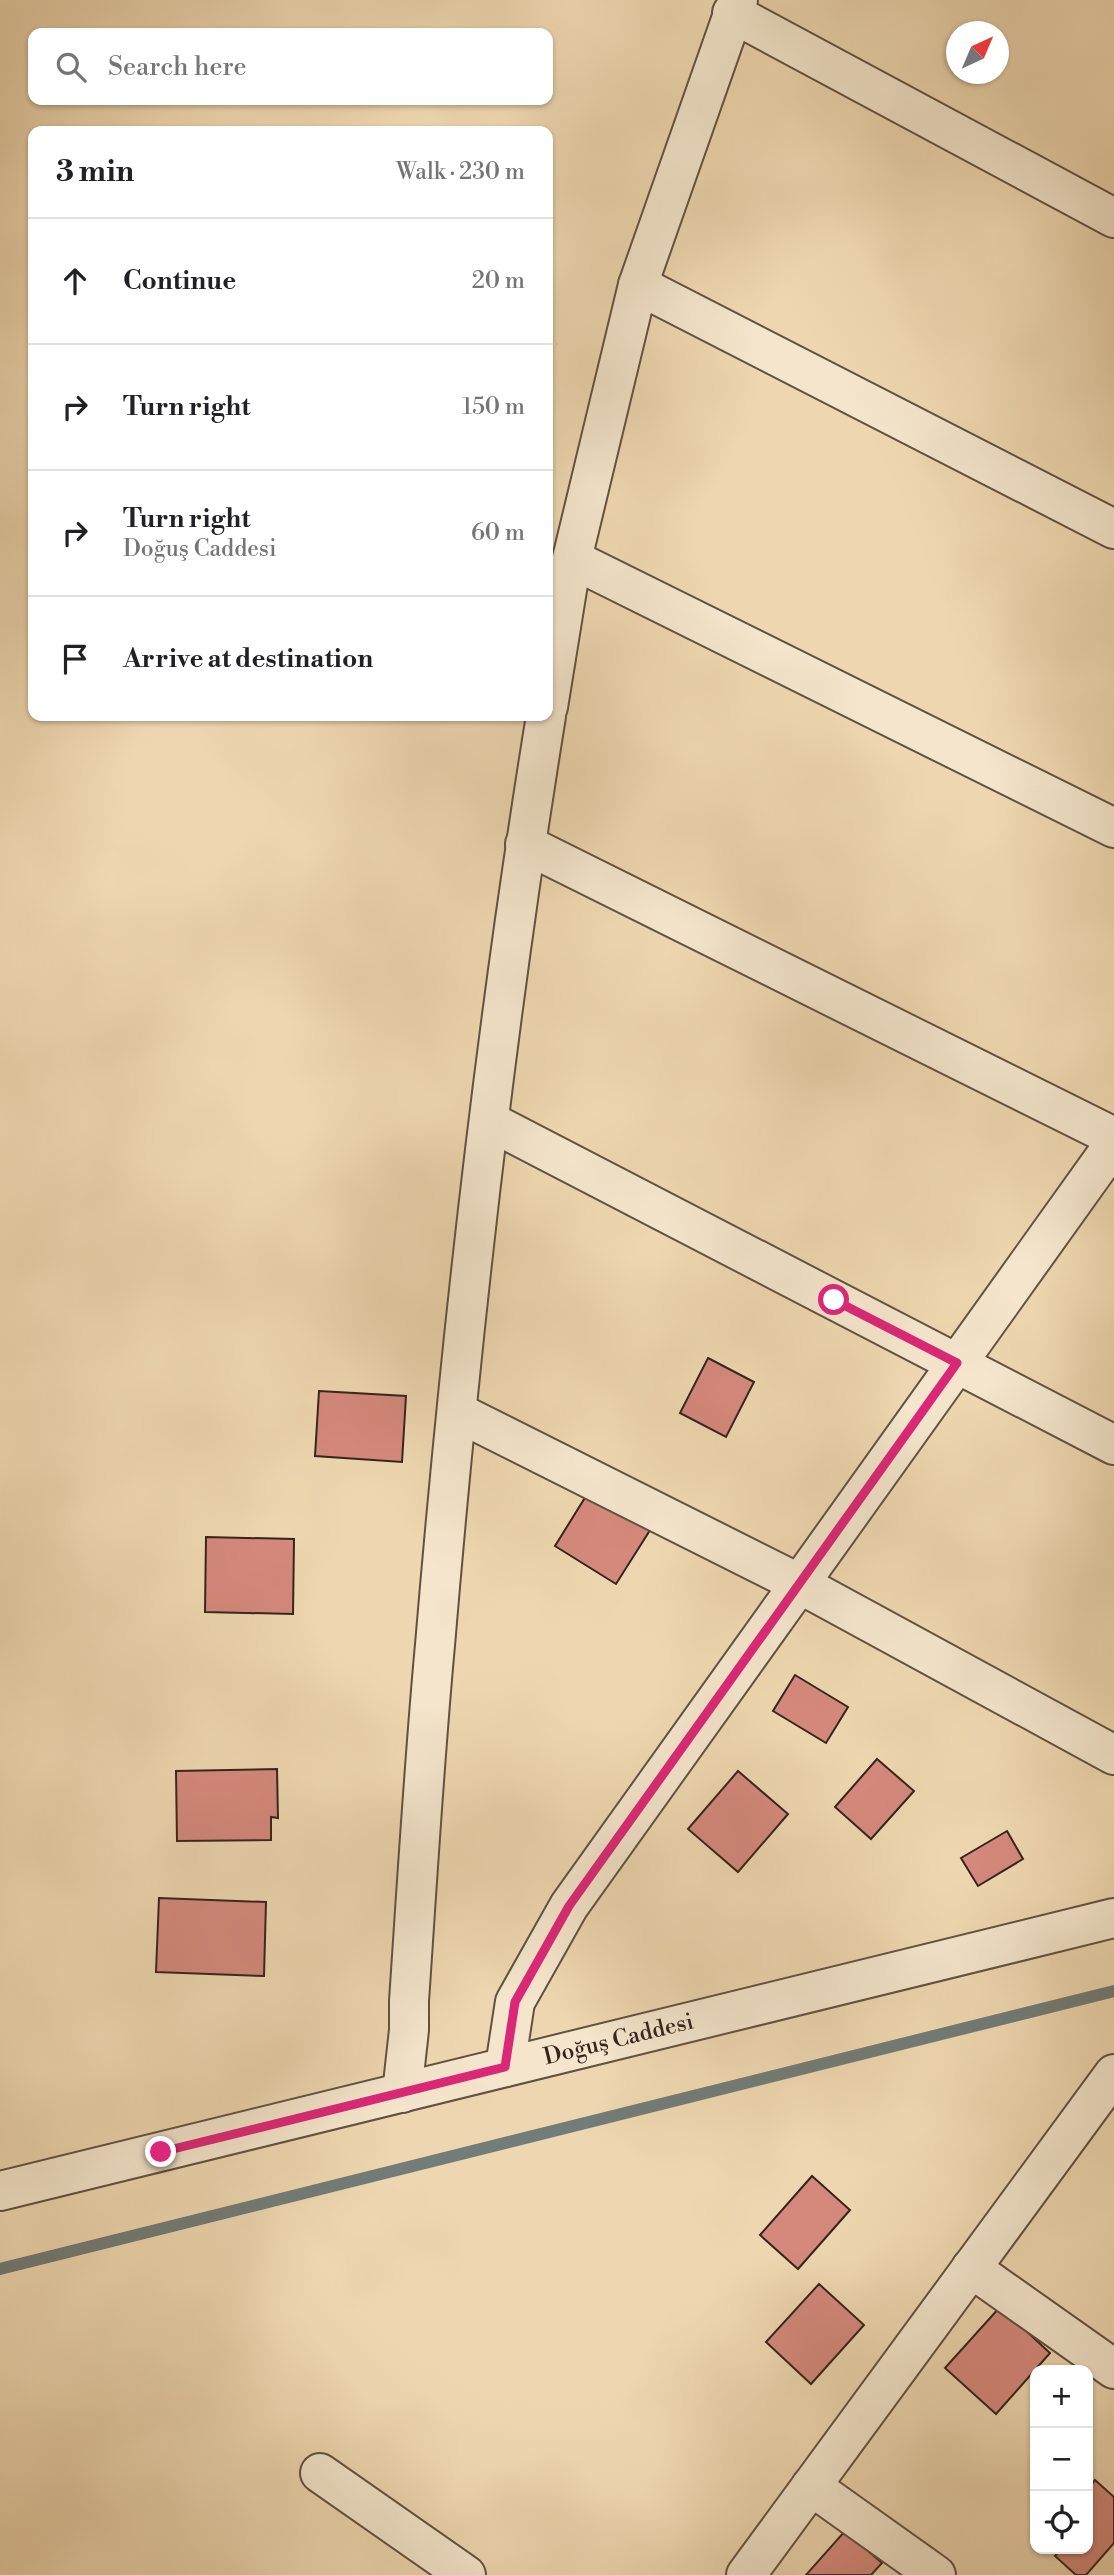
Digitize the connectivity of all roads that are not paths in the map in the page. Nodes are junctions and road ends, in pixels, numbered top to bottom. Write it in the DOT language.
graph roads {
  1 [pos="735,7"];
  2 [pos="1114,218"];
  3 [pos="638,285"];
  4 [pos="1114,529"];
  5 [pos="572,559"];
  6 [pos="553,676"];
  7 [pos="545,721"];
  8 [pos="1114,828"];
  9 [pos="525,844"];
  10 [pos="489,1121"];
  11 [pos="1114,1137"];
  12 [pos="1114,1144"];
  13 [pos="957,1363"];
  14 [pos="457,1412"];
  15 [pos="1114,1445"];
  16 [pos="798,1583"];
  17 [pos="1114,1755"];
  18 [pos="1114,1918"];
  19 [pos="505,2067"];
  20 [pos="1114,2074"];
  21 [pos="402,2093"];
  22 [pos="0,2191"];
  23 [pos="971,2268"];
  24 [pos="1114,2369"];
  25 [pos="320,2473"];
  26 [pos="811,2486"];
  27 [pos="466,2575"];
  28 [pos="746,2575"];
  29 [pos="936,2575"];
  1 -- 2 [label="street"];
  1 -- 3 [label="street"];
  3 -- 4 [label="street"];
  3 -- 5 [label="street"];
  5 -- 6 [label="street"];
  5 -- 8 [label="street"];
  7 -- 9 [label="street"];
  9 -- 10 [label="street"];
  9 -- 11 [label="street"];
  10 -- 13 [label="street"];
  10 -- 14 [label="street"];
  12 -- 13 [label="street"];
  13 -- 15 [label="street"];
  13 -- 16 [label="street"];
  14 -- 16 [label="street"];
  14 -- 21 [label="street"];
  16 -- 17 [label="street"];
  16 -- 19 [label="street"];
  18 -- 19 [label="street, Doğuş Caddesi"];
  19 -- 21 [label="street, Doğuş Caddesi"];
  20 -- 23 [label="street"];
  21 -- 22 [label="street, Doğuş Caddesi"];
  23 -- 24 [label="street"];
  23 -- 26 [label="street"];
  25 -- 27 [label="street"];
  26 -- 28 [label="street"];
  26 -- 29 [label="street"];
}
